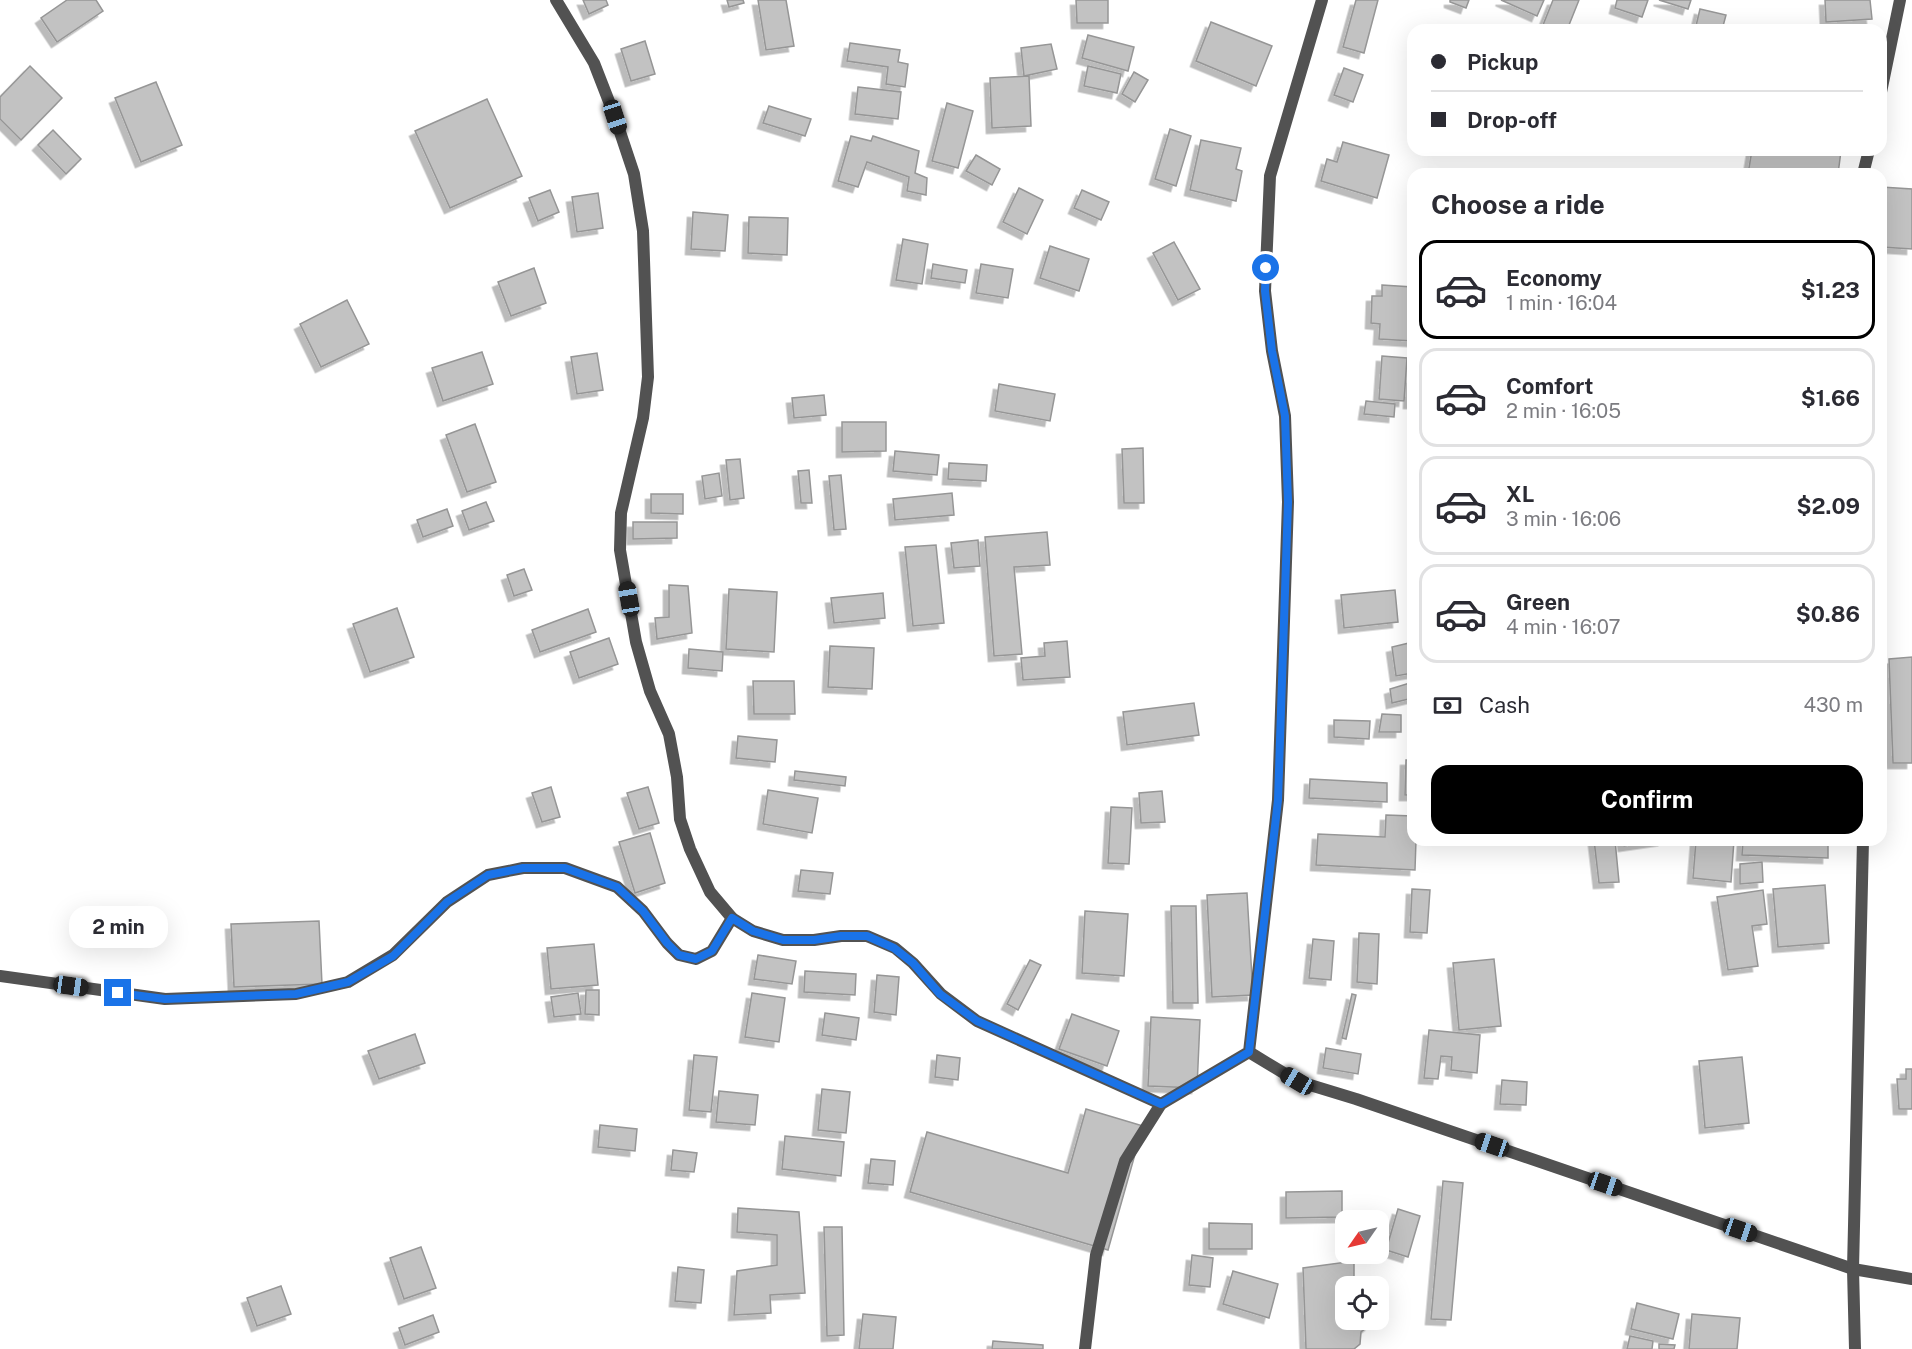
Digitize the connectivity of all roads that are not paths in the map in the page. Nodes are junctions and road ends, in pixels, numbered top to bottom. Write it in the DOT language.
graph roads {
  1 [pos="556,0"];
  2 [pos="1322,0"];
  3 [pos="1900,0"];
  4 [pos="1887,63"];
  5 [pos="1863,846"];
  6 [pos="732,918"];
  7 [pos="0,976"];
  8 [pos="1249,1052"];
  9 [pos="1161,1104"];
  10 [pos="1853,1269"];
  11 [pos="1912,1279"];
  12 [pos="1085,1349"];
  13 [pos="1855,1349"];
  1 -- 6 [label="street"];
  2 -- 8 [label="street"];
  3 -- 4 [label="street"];
  5 -- 10 [label="street"];
  6 -- 7 [label="street"];
  6 -- 9 [label="street"];
  8 -- 9 [label="street"];
  8 -- 10 [label="street"];
  9 -- 12 [label="street"];
  10 -- 11 [label="street"];
  10 -- 13 [label="street"];
}
